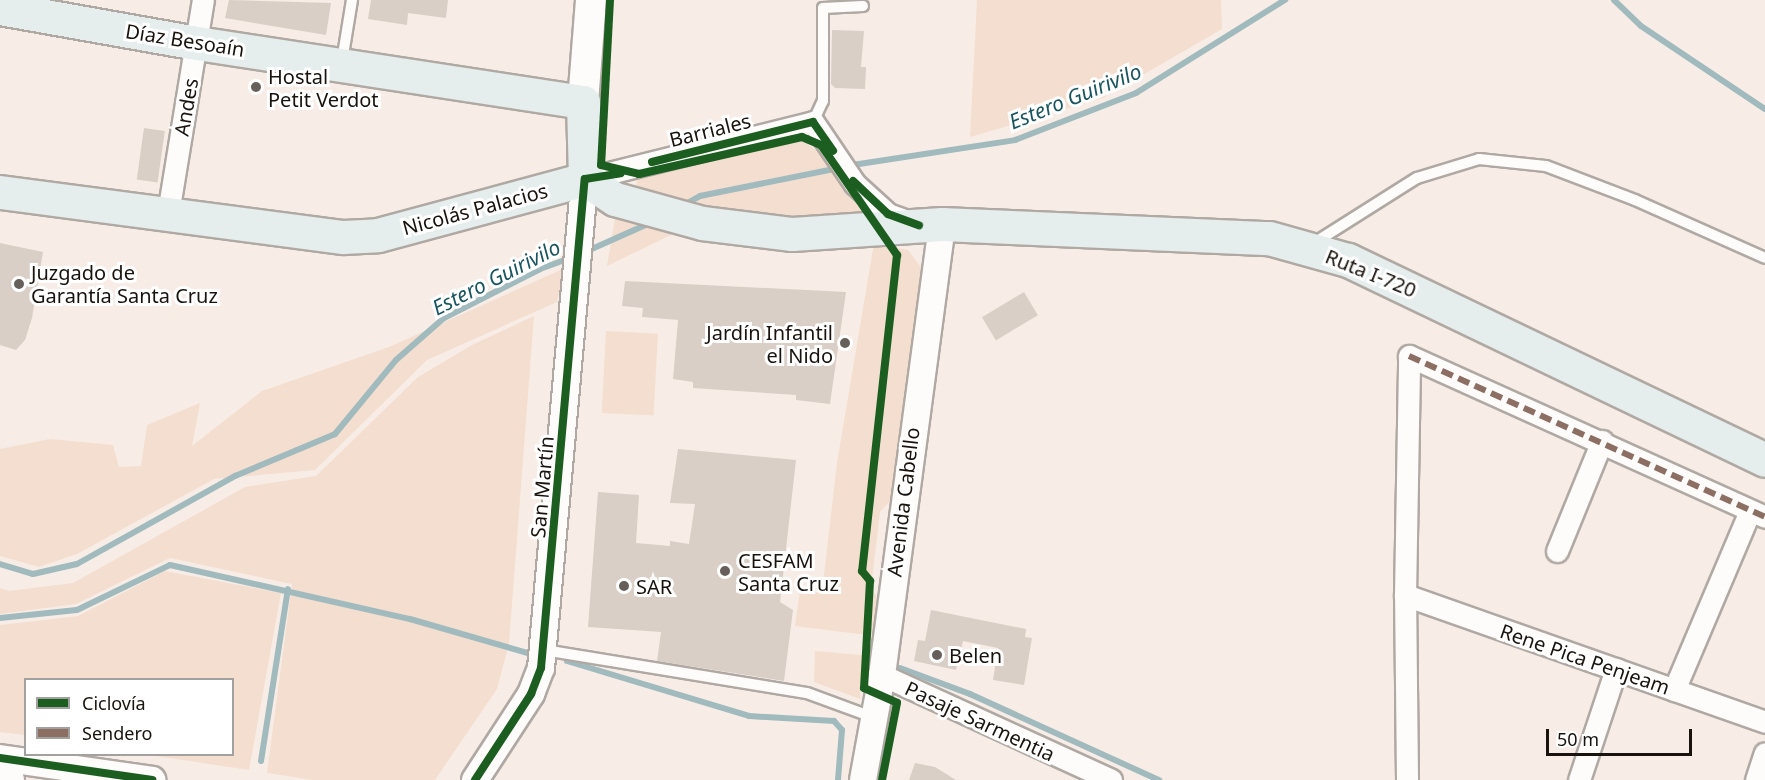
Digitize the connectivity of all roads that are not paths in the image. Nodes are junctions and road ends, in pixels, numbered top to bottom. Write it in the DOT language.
graph roads {
  1 [pos="203,0"];
  2 [pos="352,0"];
  3 [pos="591,0"];
  4 [pos="862,6"];
  5 [pos="0,8"];
  6 [pos="197,43"];
  7 [pos="341,65"];
  8 [pos="583,102"];
  9 [pos="813,122"];
  10 [pos="585,179"];
  11 [pos="0,192"];
  12 [pos="168,213"];
  13 [pos="931,224"];
  14 [pos="1307,248"];
  15 [pos="1765,258"];
  16 [pos="1602,441"];
  17 [pos="1765,460"];
  18 [pos="1757,514"];
  19 [pos="1557,551"];
  20 [pos="1405,595"];
  21 [pos="544,650"];
  22 [pos="1616,669"];
  23 [pos="882,675"];
  24 [pos="1674,690"];
  25 [pos="875,718"];
  26 [pos="1765,722"];
  27 [pos="1765,753"];
  28 [pos="0,758"];
  29 [pos="0,779"];
  30 [pos="10,780"];
  31 [pos="152,780"];
  32 [pos="475,780"];
  33 [pos="863,780"];
  34 [pos="1111,780"];
  35 [pos="1407,780"];
  36 [pos="1579,780"];
  37 [pos="1756,780"];
  1 -- 6 [label="street, Andes"];
  2 -- 7 [label="lane"];
  3 -- 8 [label="main road, San Martín"];
  4 -- 9 [label="lane"];
  5 -- 6 [label="main road, Díaz Besoaín"];
  6 -- 7 [label="main road, Díaz Besoaín"];
  6 -- 12 [label="street, Andes"];
  7 -- 8 [label="main road, Díaz Besoaín"];
  8 -- 10 [label="main road, San Martín"];
  9 -- 10 [label="street, Barriales"];
  9 -- 13 [label="street"];
  10 -- 12 [label="main road, Nicolás Palacios"];
  10 -- 13 [label="main road"];
  10 -- 21 [label="street, San Martín"];
  11 -- 12 [label="main road, Nicolás Palacios"];
  13 -- 14 [label="main road, Ruta I-720"];
  13 -- 23 [label="street, Avenida Cabello"];
  14 -- 15 [label="lane"];
  14 -- 17 [label="main road, Ruta I-720"];
  16 -- 18 [label="street"];
  16 -- 19 [label="street"];
  16 -- 20 [label="street"];
  18 -- 24 [label="street"];
  20 -- 22 [label="street, Rene Pica Penjeam"];
  20 -- 35 [label="street"];
  21 -- 25 [label="lane"];
  21 -- 32 [label="street, San Martín"];
  22 -- 24 [label="street, Rene Pica Penjeam"];
  22 -- 36 [label="street"];
  23 -- 25 [label="street, Avenida Cabello"];
  23 -- 34 [label="street, Pasaje Sarmentia"];
  24 -- 26 [label="street, Rene Pica Penjeam"];
  25 -- 33 [label="street, Avenida Cabello"];
  27 -- 37 [label="street"];
  28 -- 31 [label="street"];
  29 -- 30 [label="street"];
}
